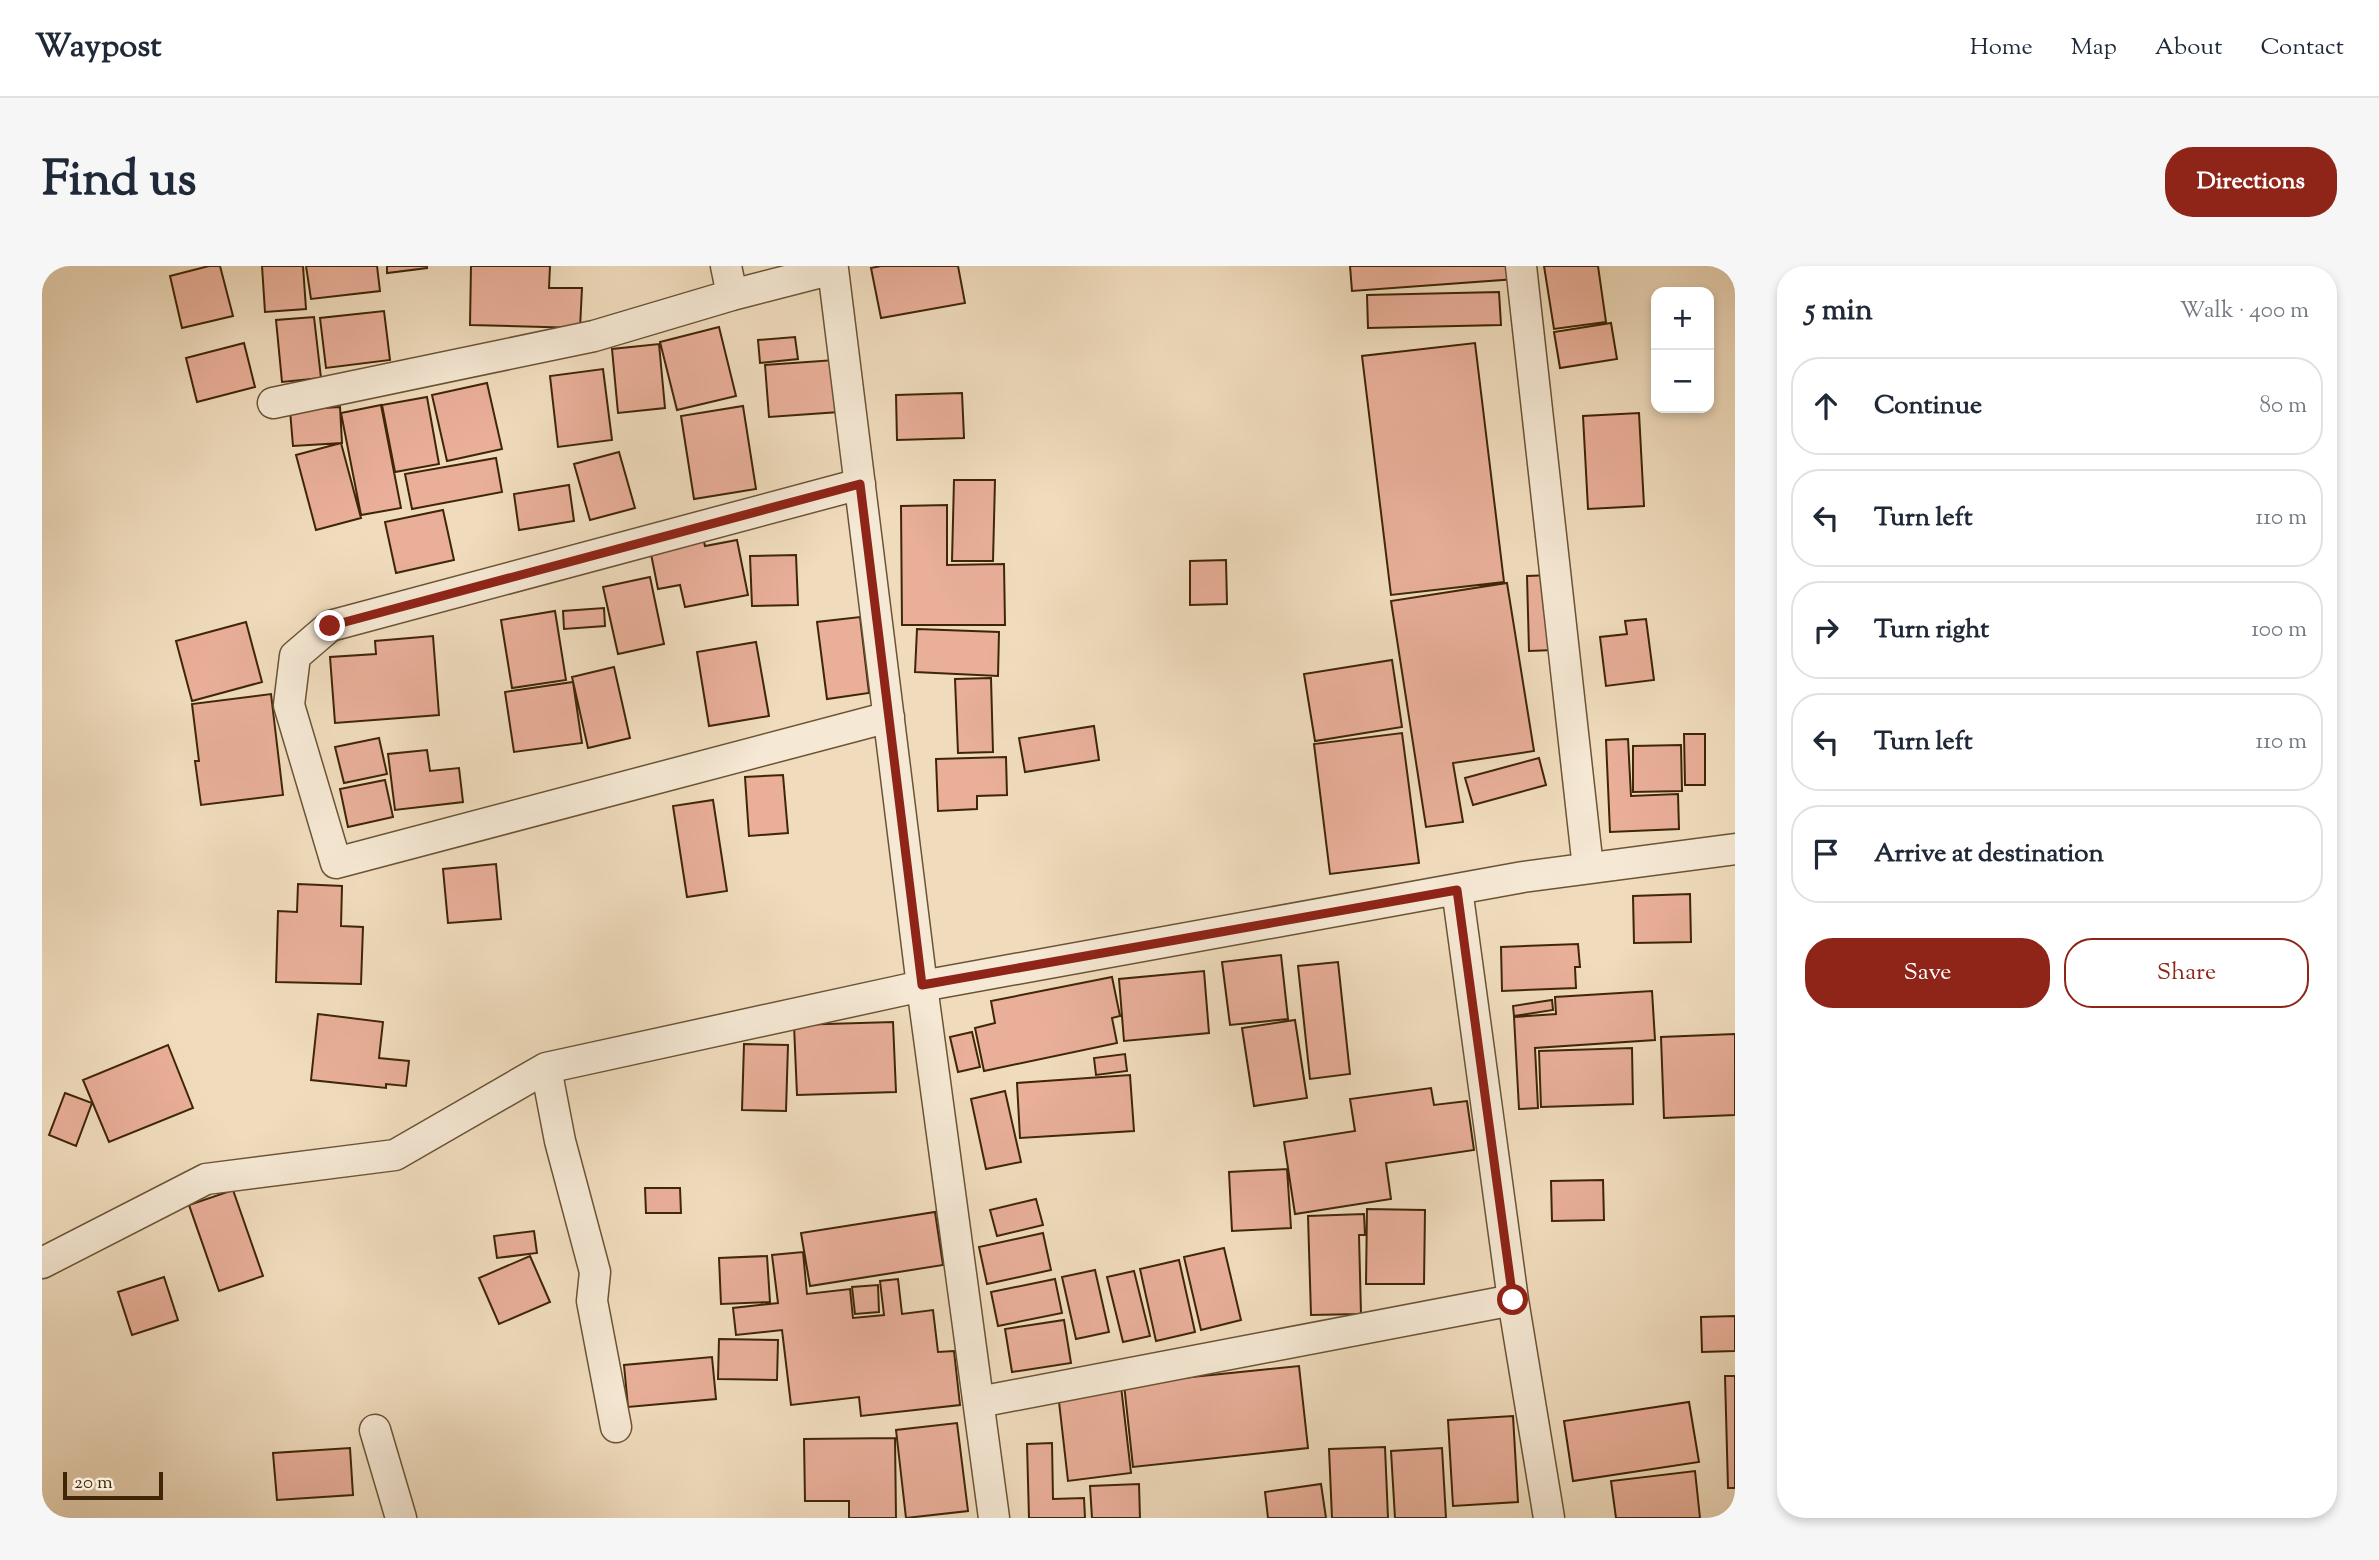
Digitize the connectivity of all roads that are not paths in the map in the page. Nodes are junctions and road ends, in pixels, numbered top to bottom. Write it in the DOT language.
graph roads {
  1 [pos="726,266"];
  2 [pos="1521,266"];
  3 [pos="732,295"];
  4 [pos="273,403"];
  5 [pos="860,484"];
  6 [pos="889,717"];
  7 [pos="1735,849"];
  8 [pos="1588,868"];
  9 [pos="1457,890"];
  10 [pos="922,985"];
  11 [pos="546,1068"];
  12 [pos="42,1263"];
  13 [pos="1513,1300"];
  14 [pos="979,1402"];
  15 [pos="615,1427"];
  16 [pos="375,1430"];
  17 [pos="401,1518"];
  18 [pos="994,1518"];
  19 [pos="1549,1518"];
  1 -- 3 [label="street"];
  2 -- 8 [label="street"];
  3 -- 4 [label="street"];
  3 -- 5 [label="street"];
  5 -- 6 [label="street"];
  5 -- 6 [label="street"];
  6 -- 10 [label="street"];
  7 -- 8 [label="street"];
  8 -- 9 [label="street"];
  9 -- 10 [label="street"];
  9 -- 13 [label="street"];
  10 -- 11 [label="street"];
  10 -- 14 [label="street"];
  11 -- 12 [label="street"];
  11 -- 15 [label="street"];
  13 -- 14 [label="street"];
  13 -- 19 [label="street"];
  14 -- 18 [label="street"];
  16 -- 17 [label="street"];
}
